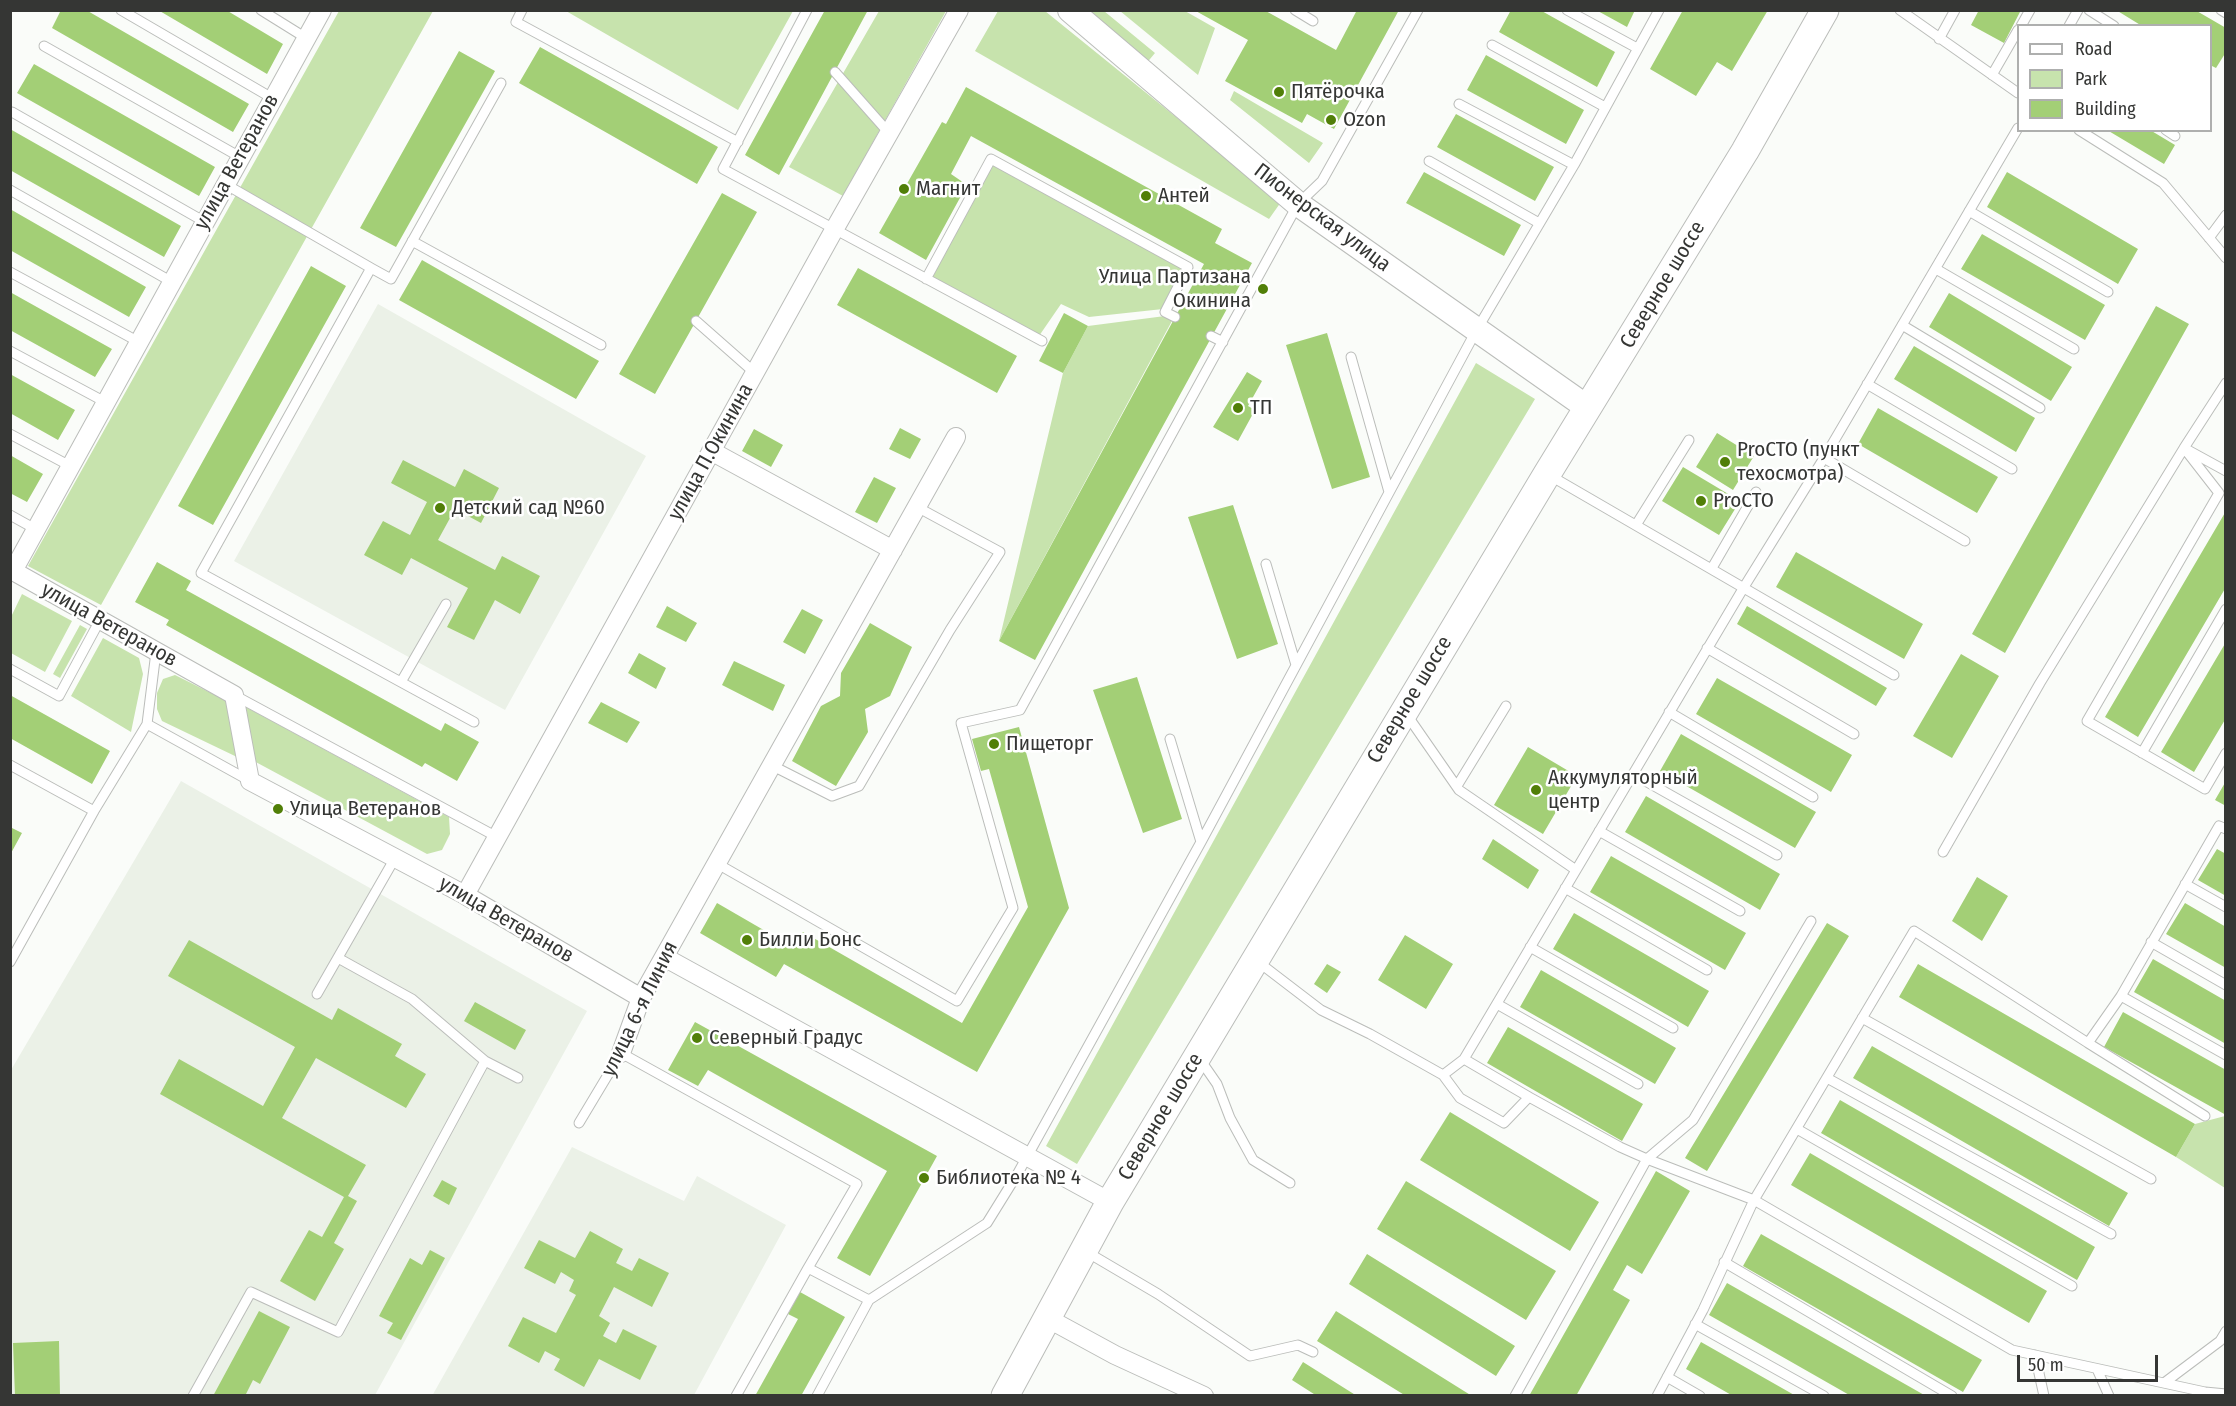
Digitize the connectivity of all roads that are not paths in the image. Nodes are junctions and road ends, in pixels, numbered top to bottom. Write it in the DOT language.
graph roads {
  1 [pos="121,10"];
  2 [pos="261,10"];
  3 [pos="322,10"];
  4 [pos="522,10"];
  5 [pos="807,10"];
  6 [pos="959,10"];
  7 [pos="1070,10"];
  8 [pos="1295,10"];
  9 [pos="1418,10"];
  10 [pos="1568,10"];
  11 [pos="1659,10"];
  12 [pos="1826,10"];
  13 [pos="1900,10"];
  14 [pos="1955,10"];
  15 [pos="2030,10"];
  16 [pos="2078,10"];
  17 [pos="2089,10"];
  18 [pos="2221,10"];
  19 [pos="2226,13"];
  20 [pos="1313,21"];
  21 [pos="2022,24"];
  22 [pos="2070,24"];
  23 [pos="2111,24"];
  24 [pos="2017,33"];
  25 [pos="306,38"];
  26 [pos="1939,39"];
  27 [pos="44,45"];
  28 [pos="1492,45"];
  29 [pos="1637,48"];
  30 [pos="835,72"];
  31 [pos="1992,75"];
  32 [pos="501,82"];
  33 [pos="2017,92"];
  34 [pos="272,98"];
  35 [pos="1459,104"];
  36 [pos="1605,107"];
  37 [pos="12,112"];
  38 [pos="2017,131"];
  39 [pos="2082,132"];
  40 [pos="889,133"];
  41 [pos="738,142"];
  42 [pos="240,157"];
  43 [pos="1429,161"];
  44 [pos="1574,165"];
  45 [pos="225,184"];
  46 [pos="10,190"];
  47 [pos="1298,204"];
  48 [pos="1969,212"];
  49 [pos="2226,215"];
  50 [pos="205,222"];
  51 [pos="1539,223"];
  52 [pos="834,230"];
  53 [pos="2209,237"];
  54 [pos="412,241"];
  55 [pos="2226,258"];
  56 [pos="371,268"];
  57 [pos="1936,269"];
  58 [pos="10,272"];
  59 [pos="926,279"];
  60 [pos="172,282"];
  61 [pos="2108,292"];
  62 [pos="1175,317"];
  63 [pos="696,321"];
  64 [pos="1902,325"];
  65 [pos="1476,331"];
  66 [pos="1211,336"];
  67 [pos="1042,340"];
  68 [pos="139,342"];
  69 [pos="1223,342"];
  70 [pos="602,345"];
  71 [pos="2074,349"];
  72 [pos="10,351"];
  73 [pos="1352,357"];
  74 [pos="754,373"];
  75 [pos="2226,383"];
  76 [pos="1867,384"];
  77 [pos="107,403"];
  78 [pos="1588,408"];
  79 [pos="2040,408"];
  80 [pos="10,434"];
  81 [pos="956,437"];
  82 [pos="1689,440"];
  83 [pos="2184,448"];
  84 [pos="711,451"];
  85 [pos="1824,458"];
  86 [pos="72,467"];
  87 [pos="2012,469"];
  88 [pos="2226,471"];
  89 [pos="1547,474"];
  90 [pos="1389,492"];
  91 [pos="1756,492"];
  92 [pos="917,507"];
  93 [pos="10,515"];
  94 [pos="1636,525"];
  95 [pos="37,530"];
  96 [pos="1965,541"];
  97 [pos="893,550"];
  98 [pos="1266,564"];
  99 [pos="1712,568"];
  100 [pos="12,573"];
  101 [pos="1744,587"];
  102 [pos="446,604"];
  103 [pos="2226,609"];
  104 [pos="100,620"];
  105 [pos="1707,648"];
  106 [pos="156,652"];
  107 [pos="1296,665"];
  108 [pos="10,669"];
  109 [pos="1894,675"];
  110 [pos="401,682"];
  111 [pos="234,695"];
  112 [pos="1506,706"];
  113 [pos="1404,710"];
  114 [pos="1669,712"];
  115 [pos="474,722"];
  116 [pos="147,724"];
  117 [pos="1854,734"];
  118 [pos="1170,739"];
  119 [pos="2142,753"];
  120 [pos="2226,753"];
  121 [pos="10,765"];
  122 [pos="771,765"];
  123 [pos="1633,774"];
  124 [pos="250,781"];
  125 [pos="1456,786"];
  126 [pos="1813,797"];
  127 [pos="94,811"];
  128 [pos="2226,830"];
  129 [pos="1599,831"];
  130 [pos="497,837"];
  131 [pos="1201,842"];
  132 [pos="1943,852"];
  133 [pos="1777,855"];
  134 [pos="395,858"];
  135 [pos="716,863"];
  136 [pos="1576,870"];
  137 [pos="2185,884"];
  138 [pos="1565,888"];
  139 [pos="465,895"];
  140 [pos="2226,907"];
  141 [pos="1740,911"];
  142 [pos="1811,921"];
  143 [pos="2151,942"];
  144 [pos="1530,947"];
  145 [pos="664,957"];
  146 [pos="338,958"];
  147 [pos="1255,959"];
  148 [pos="10,962"];
  149 [pos="1707,969"];
  150 [pos="2226,985"];
  151 [pos="317,994"];
  152 [pos="2121,996"];
  153 [pos="641,998"];
  154 [pos="1497,1004"];
  155 [pos="1863,1018"];
  156 [pos="1673,1028"];
  157 [pos="2088,1043"];
  158 [pos="621,1053"];
  159 [pos="2226,1055"];
  160 [pos="1197,1056"];
  161 [pos="1464,1059"];
  162 [pos="485,1061"];
  163 [pos="1443,1075"];
  164 [pos="518,1078"];
  165 [pos="1827,1078"];
  166 [pos="1638,1084"];
  167 [pos="1529,1096"];
  168 [pos="2205,1116"];
  169 [pos="579,1123"];
  170 [pos="1797,1129"];
  171 [pos="1027,1156"];
  172 [pos="1647,1159"];
  173 [pos="2151,1179"];
  174 [pos="1290,1183"];
  175 [pos="1754,1200"];
  176 [pos="1110,1202"];
  177 [pos="2111,1234"];
  178 [pos="1084,1250"];
  179 [pos="1724,1262"];
  180 [pos="808,1268"];
  181 [pos="2072,1286"];
  182 [pos="869,1300"];
  183 [pos="1047,1318"];
  184 [pos="1695,1324"];
  185 [pos="2226,1332"];
  186 [pos="1313,1352"];
  187 [pos="2035,1355"];
  188 [pos="2097,1369"];
  189 [pos="1667,1377"];
  190 [pos="2164,1383"];
  191 [pos="2226,1394"];
  192 [pos="193,1395"];
  193 [pos="736,1395"];
  194 [pos="817,1395"];
  195 [pos="1005,1395"];
  196 [pos="1204,1395"];
  197 [pos="1515,1395"];
  198 [pos="1657,1395"];
  199 [pos="1700,1395"];
  200 [pos="1824,1395"];
  201 [pos="1952,1395"];
  202 [pos="2044,1395"];
  203 [pos="2109,1395"];
  1 -- 34 [label="lane"];
  2 -- 25 [label="lane"];
  3 -- 25 [label="street, улица Ветеранов"];
  4 -- 41 [label="lane"];
  5 -- 41 [label="lane"];
  6 -- 40 [label="street, улица П.Окинина"];
  7 -- 47 [label="street, Пионерская улица"];
  8 -- 20 [label="lane"];
  9 -- 47 [label="lane"];
  10 -- 29 [label="lane"];
  11 -- 29 [label="lane"];
  12 -- 78 [label="main road, Северное шоссе"];
  13 -- 26 [label="lane"];
  14 -- 26 [label="lane"];
  15 -- 21 [label="lane"];
  16 -- 22 [label="lane"];
  17 -- 23 [label="lane"];
  18 -- 19 [label="lane"];
  24 -- 31 [label="lane"];
  25 -- 34 [label="street, улица Ветеранов"];
  26 -- 31 [label="lane"];
  27 -- 42 [label="lane"];
  28 -- 36 [label="lane"];
  29 -- 36 [label="lane"];
  30 -- 40 [label="lane"];
  31 -- 33 [label="lane"];
  32 -- 54 [label="lane"];
  34 -- 42 [label="street, улица Ветеранов"];
  35 -- 44 [label="lane"];
  36 -- 44 [label="lane"];
  37 -- 50 [label="lane"];
  38 -- 48 [label="lane"];
  39 -- 53 [label="lane"];
  40 -- 52 [label="street, улица П.Окинина"];
  41 -- 52 [label="lane"];
  42 -- 45 [label="street, улица Ветеранов"];
  43 -- 51 [label="lane"];
  44 -- 51 [label="lane"];
  45 -- 50 [label="street, улица Ветеранов"];
  45 -- 56 [label="lane"];
  46 -- 60 [label="lane"];
  47 -- 65 [label="street, Пионерская улица"];
  47 -- 69 [label="lane"];
  48 -- 57 [label="lane"];
  48 -- 61 [label="lane"];
  49 -- 53 [label="lane"];
  50 -- 60 [label="street, улица Ветеранов"];
  51 -- 65 [label="lane"];
  52 -- 59 [label="lane"];
  52 -- 74 [label="street, улица П.Окинина"];
  53 -- 55 [label="lane"];
  54 -- 56 [label="lane"];
  54 -- 70 [label="lane"];
  56 -- 110 [label="lane"];
  57 -- 64 [label="lane"];
  57 -- 71 [label="lane"];
  58 -- 68 [label="lane"];
  59 -- 62 [label="lane"];
  59 -- 67 [label="lane"];
  60 -- 68 [label="street, улица Ветеранов"];
  63 -- 74 [label="lane"];
  64 -- 76 [label="lane"];
  64 -- 79 [label="lane"];
  65 -- 78 [label="street, Пионерская улица"];
  65 -- 90 [label="lane"];
  66 -- 69 [label="lane"];
  68 -- 77 [label="street, улица Ветеранов"];
  69 -- 135 [label="lane"];
  72 -- 77 [label="lane"];
  73 -- 90 [label="lane"];
  74 -- 84 [label="street, улица П.Окинина"];
  75 -- 83 [label="lane"];
  76 -- 85 [label="lane"];
  76 -- 87 [label="lane"];
  77 -- 86 [label="street, улица Ветеранов"];
  78 -- 89 [label="main road, Северное шоссе"];
  80 -- 86 [label="lane"];
  81 -- 92 [label="street, улица 6-я Линия"];
  82 -- 94 [label="lane"];
  83 -- 88 [label="lane"];
  83 -- 119 [label="lane"];
  83 -- 132 [label="lane"];
  84 -- 97 [label="street"];
  84 -- 130 [label="street, улица П.Окинина"];
  85 -- 96 [label="lane"];
  85 -- 101 [label="lane"];
  86 -- 95 [label="street, улица Ветеранов"];
  89 -- 94 [label="lane"];
  89 -- 113 [label="main road, Северное шоссе"];
  90 -- 107 [label="lane"];
  91 -- 99 [label="lane"];
  92 -- 97 [label="street, улица 6-я Линия"];
  92 -- 122 [label="lane"];
  93 -- 95 [label="lane"];
  94 -- 99 [label="lane"];
  95 -- 100 [label="street, улица Ветеранов"];
  97 -- 122 [label="street, улица 6-я Линия"];
  98 -- 107 [label="lane"];
  99 -- 101 [label="lane"];
  100 -- 104 [label="street, улица Ветеранов"];
  101 -- 105 [label="lane"];
  101 -- 109 [label="lane"];
  102 -- 110 [label="lane"];
  103 -- 119 [label="lane"];
  104 -- 106 [label="street, улица Ветеранов"];
  104 -- 108 [label="lane"];
  105 -- 114 [label="lane"];
  105 -- 117 [label="lane"];
  106 -- 111 [label="street, улица Ветеранов"];
  106 -- 116 [label="lane"];
  107 -- 131 [label="lane"];
  110 -- 115 [label="lane"];
  111 -- 124 [label="street"];
  111 -- 130 [label="lane"];
  112 -- 125 [label="lane"];
  113 -- 125 [label="lane"];
  113 -- 147 [label="main road, Северное шоссе"];
  114 -- 123 [label="lane"];
  114 -- 126 [label="lane"];
  116 -- 124 [label="lane"];
  116 -- 127 [label="lane"];
  118 -- 131 [label="lane"];
  119 -- 120 [label="lane"];
  121 -- 127 [label="lane"];
  122 -- 135 [label="street, улица 6-я Линия"];
  123 -- 129 [label="lane"];
  123 -- 133 [label="lane"];
  124 -- 134 [label="street, улица Ветеранов"];
  125 -- 136 [label="lane"];
  127 -- 148 [label="lane"];
  128 -- 137 [label="lane"];
  129 -- 136 [label="lane"];
  129 -- 141 [label="lane"];
  130 -- 139 [label="street, улица П.Окинина"];
  131 -- 171 [label="lane"];
  134 -- 139 [label="street, улица Ветеранов"];
  134 -- 146 [label="lane"];
  135 -- 145 [label="street, улица 6-я Линия"];
  136 -- 138 [label="lane"];
  137 -- 140 [label="lane"];
  137 -- 143 [label="lane"];
  138 -- 144 [label="lane"];
  138 -- 149 [label="lane"];
  139 -- 153 [label="street, улица Ветеранов"];
  142 -- 172 [label="lane"];
  143 -- 150 [label="lane"];
  143 -- 152 [label="lane"];
  144 -- 154 [label="lane"];
  144 -- 156 [label="lane"];
  145 -- 153 [label="street, улица 6-я Линия"];
  145 -- 171 [label="street"];
  146 -- 151 [label="lane"];
  146 -- 162 [label="lane"];
  147 -- 160 [label="main road, Северное шоссе"];
  147 -- 163 [label="lane"];
  152 -- 157 [label="lane"];
  152 -- 159 [label="lane"];
  153 -- 158 [label="street, улица 6-я Линия"];
  154 -- 161 [label="lane"];
  154 -- 166 [label="lane"];
  155 -- 157 [label="lane"];
  155 -- 165 [label="lane"];
  155 -- 173 [label="lane"];
  157 -- 168 [label="lane"];
  158 -- 169 [label="lane, улица 6-я Линия"];
  158 -- 180 [label="lane"];
  160 -- 174 [label="lane"];
  160 -- 176 [label="main road, Северное шоссе"];
  161 -- 163 [label="lane"];
  161 -- 167 [label="lane"];
  162 -- 164 [label="lane"];
  162 -- 192 [label="lane"];
  163 -- 167 [label="lane"];
  165 -- 170 [label="lane"];
  165 -- 177 [label="lane"];
  167 -- 172 [label="lane"];
  170 -- 175 [label="lane"];
  170 -- 181 [label="lane"];
  171 -- 176 [label="street"];
  171 -- 182 [label="lane"];
  172 -- 175 [label="lane"];
  172 -- 197 [label="lane"];
  175 -- 179 [label="lane"];
  175 -- 187 [label="lane"];
  176 -- 178 [label="main road, Северное шоссе"];
  178 -- 183 [label="main road, Северное шоссе"];
  178 -- 186 [label="lane"];
  179 -- 184 [label="lane"];
  179 -- 201 [label="lane"];
  180 -- 182 [label="lane"];
  180 -- 193 [label="lane"];
  182 -- 194 [label="lane"];
  183 -- 195 [label="main road, Северное шоссе"];
  183 -- 196 [label="street"];
  184 -- 189 [label="lane"];
  184 -- 200 [label="lane"];
  185 -- 190 [label="lane"];
  187 -- 188 [label="lane"];
  187 -- 202 [label="lane"];
  188 -- 190 [label="lane"];
  188 -- 203 [label="lane"];
  189 -- 198 [label="lane"];
  189 -- 199 [label="lane"];
  190 -- 191 [label="lane"];
}
